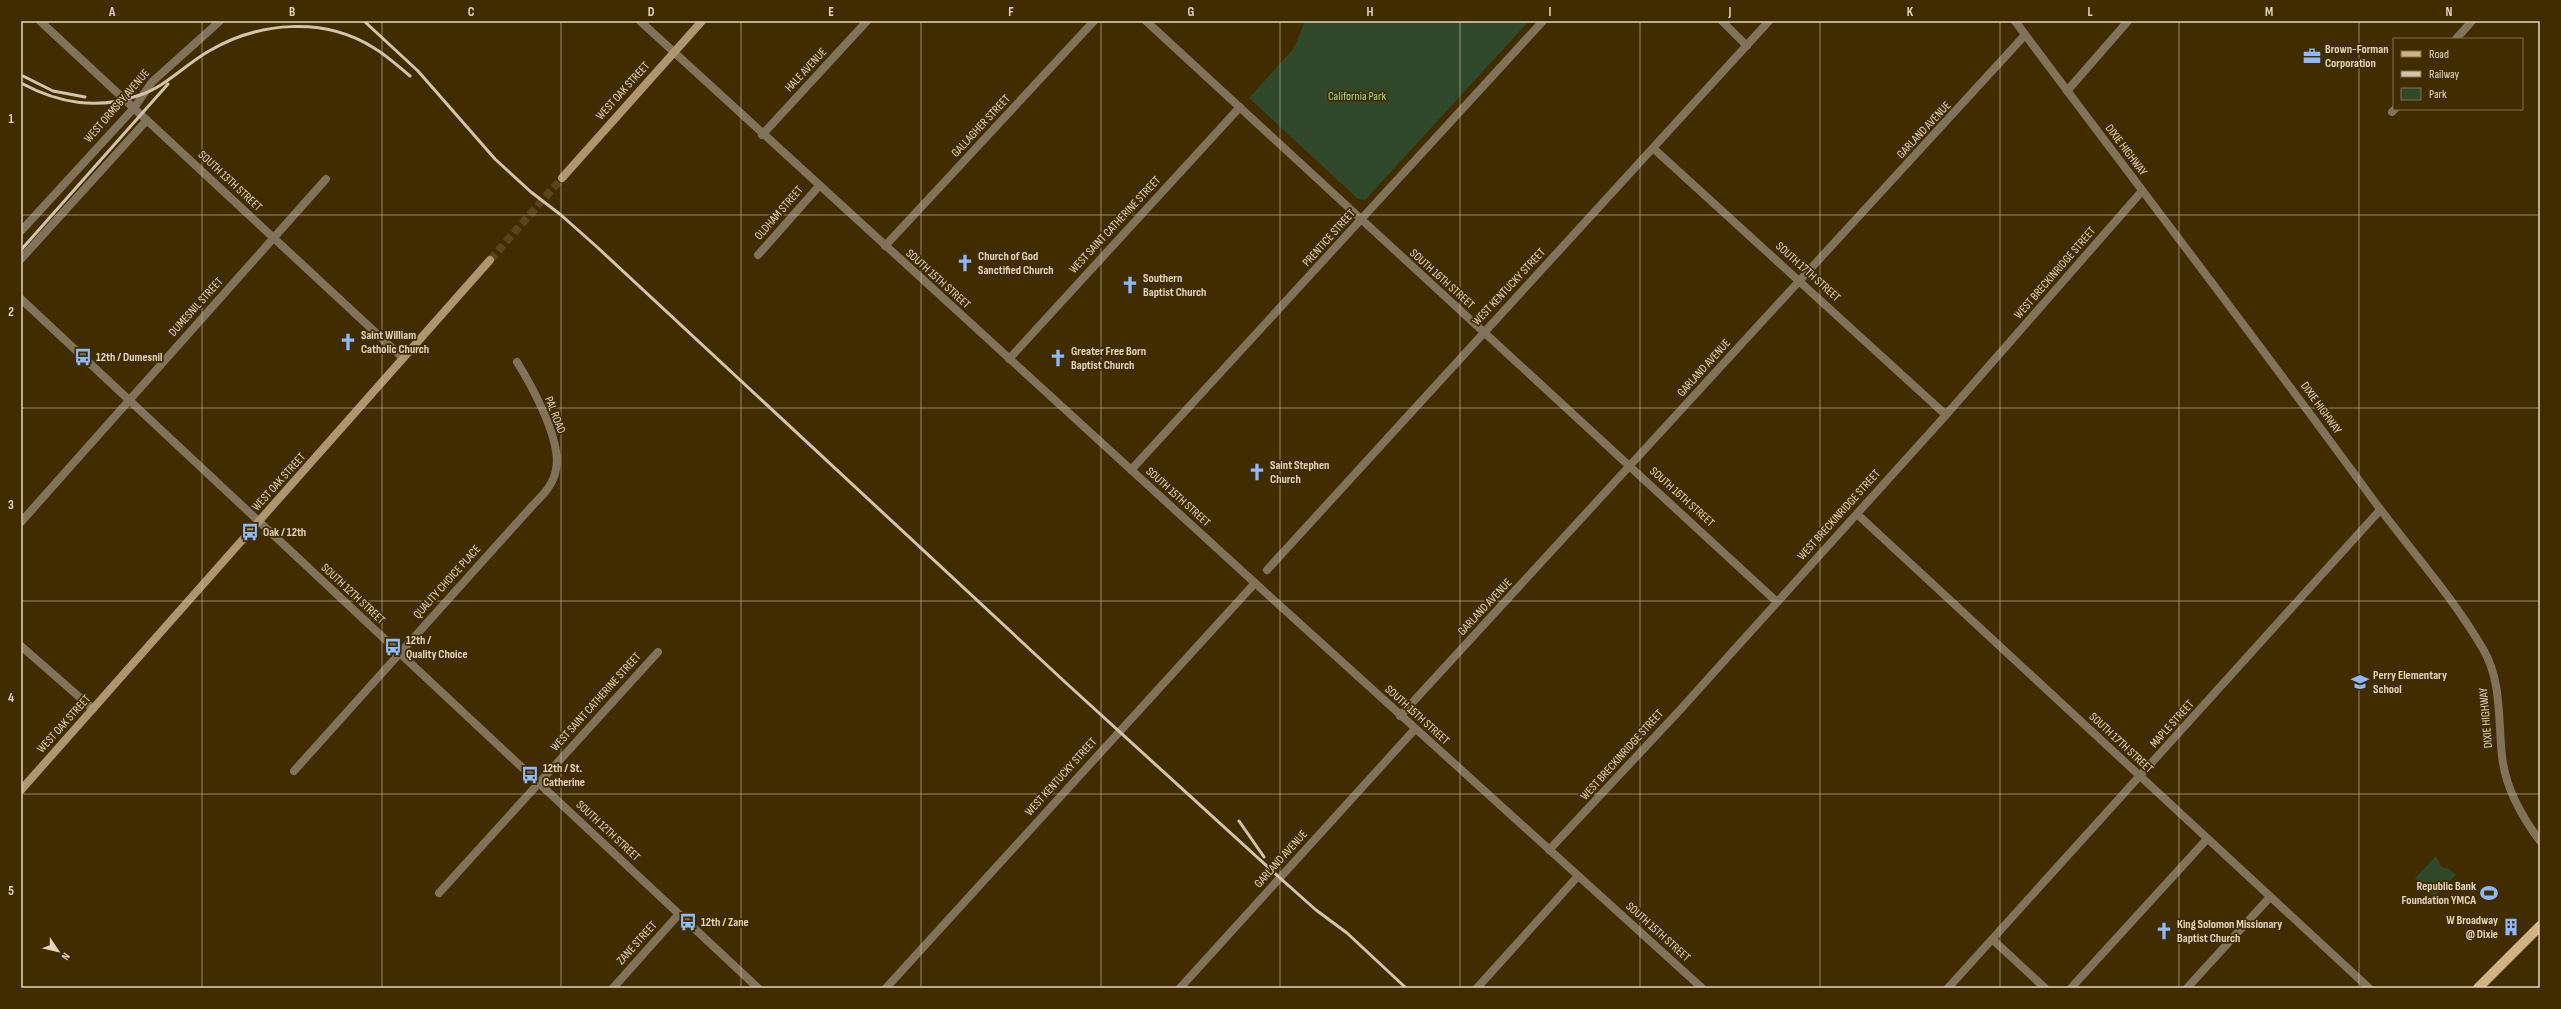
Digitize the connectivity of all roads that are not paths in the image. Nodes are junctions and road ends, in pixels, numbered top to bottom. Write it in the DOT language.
graph roads {
  1 [pos="40,21"];
  2 [pos="220,21"];
  3 [pos="640,21"];
  4 [pos="702,21"];
  5 [pos="866,21"];
  6 [pos="1094,21"];
  7 [pos="1146,21"];
  8 [pos="1543,21"];
  9 [pos="1722,21"];
  10 [pos="1769,21"];
  11 [pos="2014,21"];
  12 [pos="2128,21"];
  13 [pos="2472,21"];
  14 [pos="2025,35"];
  15 [pos="2457,38"];
  16 [pos="1746,46"];
  17 [pos="673,52"];
  18 [pos="2067,90"];
  19 [pos="134,108"];
  20 [pos="1240,108"];
  21 [pos="147,120"];
  22 [pos="762,134"];
  23 [pos="1653,148"];
  24 [pos="562,178"];
  25 [pos="326,179"];
  26 [pos="819,186"];
  27 [pos="2142,191"];
  28 [pos="1361,221"];
  29 [pos="21,231"];
  30 [pos="274,238"];
  31 [pos="885,246"];
  32 [pos="758,255"];
  33 [pos="21,259"];
  34 [pos="490,260"];
  35 [pos="1800,281"];
  36 [pos="21,298"];
  37 [pos="1484,332"];
  38 [pos="403,358"];
  39 [pos="1009,359"];
  40 [pos="517,362"];
  41 [pos="131,401"];
  42 [pos="1946,415"];
  43 [pos="1630,466"];
  44 [pos="1131,470"];
  45 [pos="552,480"];
  46 [pos="2380,510"];
  47 [pos="1856,514"];
  48 [pos="21,522"];
  49 [pos="259,523"];
  50 [pos="1267,570"];
  51 [pos="1255,583"];
  52 [pos="1777,602"];
  53 [pos="21,646"];
  54 [pos="658,652"];
  55 [pos="399,653"];
  56 [pos="93,709"];
  57 [pos="1400,716"];
  58 [pos="1415,729"];
  59 [pos="294,771"];
  60 [pos="2140,777"];
  61 [pos="539,784"];
  62 [pos="21,790"];
  63 [pos="2207,839"];
  64 [pos="2540,841"];
  65 [pos="1549,850"];
  66 [pos="1578,876"];
  67 [pos="439,893"];
  68 [pos="2270,897"];
  69 [pos="679,914"];
  70 [pos="2540,926"];
  71 [pos="1992,939"];
  72 [pos="613,988"];
  73 [pos="758,988"];
  74 [pos="886,988"];
  75 [pos="1180,988"];
  76 [pos="1477,988"];
  77 [pos="1702,988"];
  78 [pos="1948,988"];
  79 [pos="2045,988"];
  80 [pos="2071,988"];
  81 [pos="2187,988"];
  82 [pos="2369,988"];
  83 [pos="2478,988"];
  1 -- 19 [label="street, SOUTH 13TH STREET"];
  2 -- 19 [label="street, WEST ORMSBY AVENUE"];
  3 -- 17 [label="street, SOUTH 15TH STREET"];
  4 -- 17 [label="main road, WEST OAK STREET"];
  5 -- 22 [label="street, HALE AVENUE"];
  6 -- 31 [label="street, GALLAGHER STREET"];
  7 -- 20 [label="street, SOUTH 16TH STREET"];
  8 -- 28 [label="street, PRENTICE STREET"];
  9 -- 16 [label="street"];
  10 -- 16 [label="street, WEST KENTUCKY STREET"];
  11 -- 14 [label="street, DIXIE HIGHWAY"];
  12 -- 18 [label="street"];
  13 -- 15 [label="street"];
  14 -- 18 [label="street, DIXIE HIGHWAY"];
  14 -- 35 [label="street, GARLAND AVENUE"];
  16 -- 23 [label="street, WEST KENTUCKY STREET"];
  17 -- 22 [label="street, SOUTH 15TH STREET"];
  17 -- 24 [label="main road, WEST OAK STREET"];
  18 -- 27 [label="street, DIXIE HIGHWAY"];
  19 -- 21 [label="street, SOUTH 13TH STREET"];
  19 -- 29 [label="street, WEST ORMSBY AVENUE"];
  20 -- 28 [label="street, SOUTH 16TH STREET"];
  20 -- 39 [label="street, WEST SAINT CATHERINE STREET"];
  21 -- 30 [label="street, SOUTH 13TH STREET"];
  21 -- 33 [label="street"];
  22 -- 26 [label="street, SOUTH 15TH STREET"];
  23 -- 35 [label="street, SOUTH 17TH STREET"];
  23 -- 37 [label="street, WEST KENTUCKY STREET"];
  25 -- 30 [label="street, DUMESNIL STREET"];
  26 -- 31 [label="street, SOUTH 15TH STREET"];
  26 -- 32 [label="street, OLDHAM STREET"];
  27 -- 42 [label="street, WEST BRECKINRIDGE STREET"];
  27 -- 46 [label="street, DIXIE HIGHWAY"];
  28 -- 37 [label="street, SOUTH 16TH STREET"];
  28 -- 44 [label="street, PRENTICE STREET"];
  30 -- 38 [label="street, SOUTH 13TH STREET"];
  30 -- 41 [label="street, DUMESNIL STREET"];
  31 -- 39 [label="street, SOUTH 15TH STREET"];
  34 -- 38 [label="main road, WEST OAK STREET"];
  35 -- 42 [label="street, SOUTH 17TH STREET"];
  35 -- 43 [label="street, GARLAND AVENUE"];
  36 -- 41 [label="street, SOUTH 12TH STREET"];
  37 -- 43 [label="street, SOUTH 16TH STREET"];
  37 -- 50 [label="street, WEST KENTUCKY STREET"];
  38 -- 49 [label="main road, WEST OAK STREET"];
  39 -- 44 [label="street, SOUTH 15TH STREET"];
  40 -- 45 [label="street, PAL ROAD"];
  41 -- 48 [label="street, DUMESNIL STREET"];
  41 -- 49 [label="street, SOUTH 12TH STREET"];
  42 -- 47 [label="street, WEST BRECKINRIDGE STREET"];
  43 -- 52 [label="street, SOUTH 16TH STREET"];
  43 -- 57 [label="street, GARLAND AVENUE"];
  44 -- 51 [label="street, SOUTH 15TH STREET"];
  45 -- 55 [label="street, QUALITY CHOICE PLACE"];
  46 -- 60 [label="street, MAPLE STREET"];
  46 -- 64 [label="street, DIXIE HIGHWAY"];
  47 -- 52 [label="street, WEST BRECKINRIDGE STREET"];
  47 -- 60 [label="street, SOUTH 17TH STREET"];
  49 -- 55 [label="street, SOUTH 12TH STREET"];
  49 -- 56 [label="main road, WEST OAK STREET"];
  51 -- 57 [label="street, SOUTH 15TH STREET"];
  51 -- 74 [label="street, WEST KENTUCKY STREET"];
  52 -- 65 [label="street, WEST BRECKINRIDGE STREET"];
  53 -- 56 [label="street"];
  54 -- 61 [label="street, WEST SAINT CATHERINE STREET"];
  55 -- 59 [label="street, QUALITY CHOICE PLACE"];
  55 -- 61 [label="street, SOUTH 12TH STREET"];
  56 -- 62 [label="main road, WEST OAK STREET"];
  57 -- 58 [label="street, SOUTH 15TH STREET"];
  58 -- 65 [label="street, SOUTH 15TH STREET"];
  58 -- 75 [label="street, GARLAND AVENUE"];
  60 -- 63 [label="street, SOUTH 17TH STREET"];
  60 -- 71 [label="street, MAPLE STREET"];
  61 -- 67 [label="street, WEST SAINT CATHERINE STREET"];
  61 -- 69 [label="street, SOUTH 12TH STREET"];
  63 -- 68 [label="street, SOUTH 17TH STREET"];
  63 -- 80 [label="street"];
  65 -- 66 [label="street, SOUTH 15TH STREET"];
  66 -- 76 [label="street"];
  66 -- 77 [label="street, SOUTH 15TH STREET"];
  68 -- 81 [label="street"];
  68 -- 82 [label="street, SOUTH 17TH STREET"];
  69 -- 72 [label="street, ZANE STREET"];
  69 -- 73 [label="street, SOUTH 12TH STREET"];
  70 -- 83 [label="main road"];
  71 -- 78 [label="street, MAPLE STREET"];
  71 -- 79 [label="street"];
}
